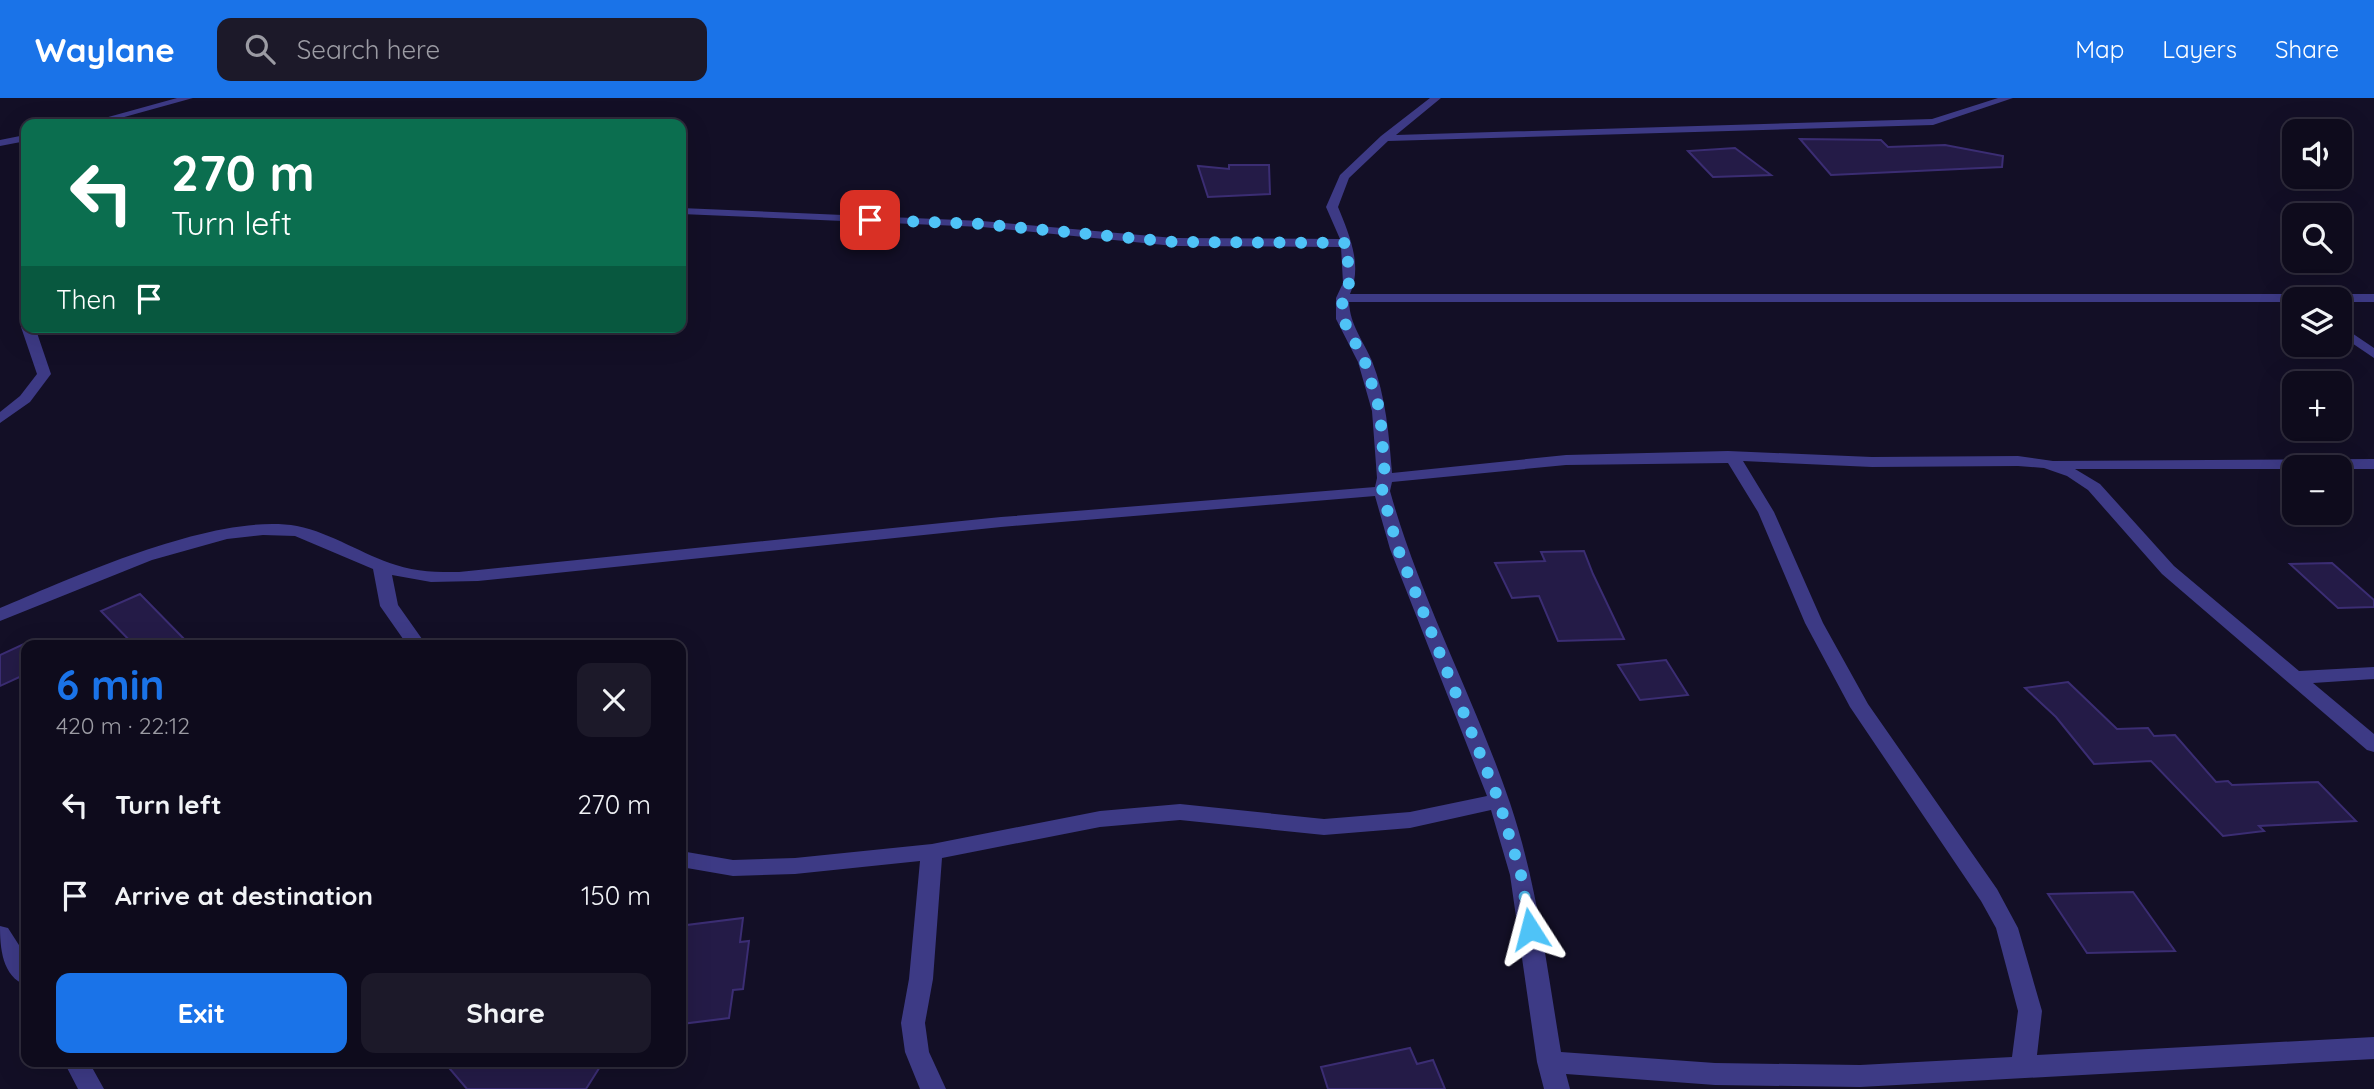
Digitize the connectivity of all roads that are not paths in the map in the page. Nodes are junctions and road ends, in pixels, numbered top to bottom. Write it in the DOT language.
graph roads {
  1 [pos="188,98"];
  2 [pos="1436,98"];
  3 [pos="2008,98"];
  4 [pos="107,119"];
  5 [pos="1385,138"];
  6 [pos="21,139"];
  7 [pos="0,143"];
  8 [pos="686,211"];
  9 [pos="1347,243"];
  10 [pos="1342,298"];
  11 [pos="2282,298"];
  12 [pos="2352,298"];
  13 [pos="2374,298"];
  14 [pos="30,333"];
  15 [pos="2352,338"];
  16 [pos="2374,354"];
  17 [pos="0,419"];
  18 [pos="1733,458"];
  19 [pos="2046,464"];
  20 [pos="2374,464"];
  21 [pos="1384,485"];
  22 [pos="381,564"];
  23 [pos="0,615"];
  24 [pos="414,640"];
  25 [pos="2374,673"];
  26 [pos="2294,678"];
  27 [pos="2374,745"];
  28 [pos="1499,801"];
  29 [pos="932,852"];
  30 [pos="686,860"];
  31 [pos="0,934"];
  32 [pos="21,967"];
  33 [pos="2374,1048"];
  34 [pos="1550,1062"];
  35 [pos="2023,1066"];
  36 [pos="79,1067"];
  37 [pos="91,1089"];
  38 [pos="933,1089"];
  39 [pos="1557,1089"];
  1 -- 4 [label="street"];
  2 -- 5 [label="street"];
  3 -- 5 [label="street"];
  5 -- 9 [label="street"];
  6 -- 7 [label="street"];
  8 -- 9 [label="street"];
  9 -- 10 [label="street"];
  10 -- 11 [label="street"];
  10 -- 21 [label="street"];
  12 -- 13 [label="street"];
  14 -- 17 [label="street"];
  15 -- 16 [label="street"];
  18 -- 19 [label="street"];
  18 -- 21 [label="street"];
  18 -- 35 [label="street"];
  19 -- 20 [label="street"];
  19 -- 26 [label="street"];
  21 -- 22 [label="street"];
  21 -- 28 [label="street"];
  22 -- 23 [label="street"];
  22 -- 24 [label="street"];
  25 -- 26 [label="street"];
  26 -- 27 [label="street"];
  28 -- 29 [label="street"];
  28 -- 34 [label="street"];
  29 -- 30 [label="street"];
  29 -- 38 [label="street"];
  31 -- 32 [label="street"];
  33 -- 35 [label="street"];
  34 -- 35 [label="street"];
  34 -- 39 [label="street"];
  36 -- 37 [label="street"];
}
